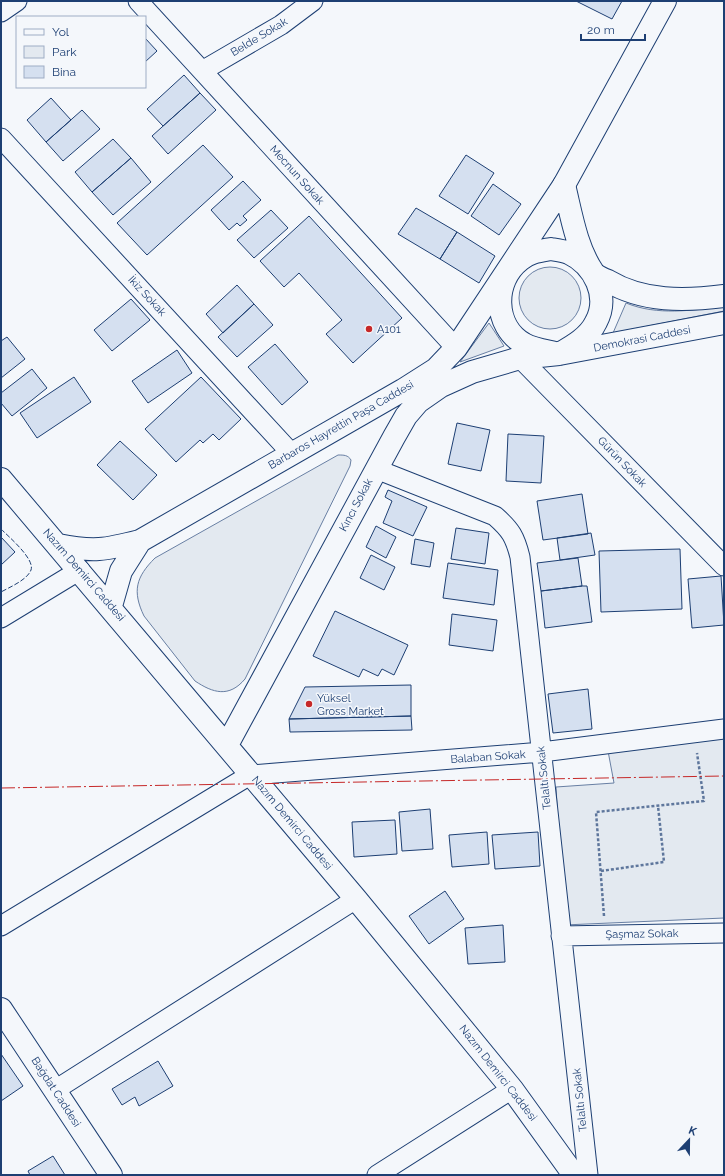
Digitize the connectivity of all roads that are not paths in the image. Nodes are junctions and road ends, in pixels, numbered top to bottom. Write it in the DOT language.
graph roads {
  1 [pos="17,1"];
  2 [pos="138,1"];
  3 [pos="313,1"];
  4 [pos="665,1"];
  5 [pos="1,12"];
  6 [pos="202,71"];
  7 [pos="1,138"];
  8 [pos="564,185"];
  9 [pos="509,271"];
  10 [pos="593,273"];
  11 [pos="724,296"];
  12 [pos="724,323"];
  13 [pos="456,348"];
  14 [pos="559,354"];
  15 [pos="520,358"];
  16 [pos="292,454"];
  17 [pos="376,469"];
  18 [pos="1,479"];
  19 [pos="140,541"];
  20 [pos="58,545"];
  21 [pos="724,566"];
  22 [pos="80,570"];
  23 [pos="111,606"];
  24 [pos="1,618"];
  25 [pos="724,728"];
  26 [pos="227,745"];
  27 [pos="542,752"];
  28 [pos="250,775"];
  29 [pos="356,899"];
  30 [pos="1,926"];
  31 [pos="724,933"];
  32 [pos="561,936"];
  33 [pos="1,1009"];
  34 [pos="512,1089"];
  35 [pos="55,1090"];
  36 [pos="111,1175"];
  37 [pos="377,1175"];
  38 [pos="574,1175"];
  39 [pos="588,1175"];
  1 -- 5 [label="street"];
  2 -- 6 [label="street, Mecnun Sokak"];
  3 -- 6 [label="street, Belde Sokak"];
  4 -- 8 [label="main road"];
  6 -- 13 [label="street, Mecnun Sokak"];
  7 -- 16 [label="street, İkiz Sokak"];
  8 -- 9 [label="main road"];
  8 -- 10 [label="main road"];
  9 -- 10 [label="main road"];
  9 -- 13 [label="main road, Barbaros Hayrettin Paşa Caddesi"];
  9 -- 14 [label="main road"];
  10 -- 11 [label="main road"];
  10 -- 14 [label="main road"];
  12 -- 14 [label="main road, Demokrasi Caddesi"];
  13 -- 16 [label="main road, Barbaros Hayrettin Paşa Caddesi"];
  14 -- 15 [label="main road, Kıncı Sokak"];
  15 -- 17 [label="main road, Kıncı Sokak"];
  15 -- 21 [label="street, Gürün Sokak"];
  16 -- 19 [label="main road, Barbaros Hayrettin Paşa Caddesi"];
  17 -- 26 [label="main road, Kıncı Sokak"];
  17 -- 27 [label="street, Telaltı Sokak"];
  18 -- 20 [label="main road, Nazım Demirci Caddesi"];
  19 -- 20 [label="main road"];
  19 -- 23 [label="main road"];
  20 -- 22 [label="main road, Nazım Demirci Caddesi"];
  22 -- 23 [label="main road, Nazım Demirci Caddesi"];
  22 -- 24 [label="street"];
  23 -- 26 [label="main road, Nazım Demirci Caddesi"];
  25 -- 27 [label="street, Balaban Sokak"];
  26 -- 28 [label="main road, Nazım Demirci Caddesi"];
  27 -- 28 [label="street, Balaban Sokak"];
  27 -- 32 [label="street, Telaltı Sokak"];
  28 -- 29 [label="main road, Nazım Demirci Caddesi"];
  28 -- 30 [label="street"];
  29 -- 34 [label="main road, Nazım Demirci Caddesi"];
  29 -- 35 [label="street"];
  31 -- 32 [label="street, Şaşmaz Sokak"];
  32 -- 39 [label="street, Telaltı Sokak"];
  33 -- 35 [label="main road, Bağdat Caddesi"];
  34 -- 37 [label="street"];
  34 -- 38 [label="main road, Nazım Demirci Caddesi"];
  35 -- 36 [label="main road, Bağdat Caddesi"];
}
